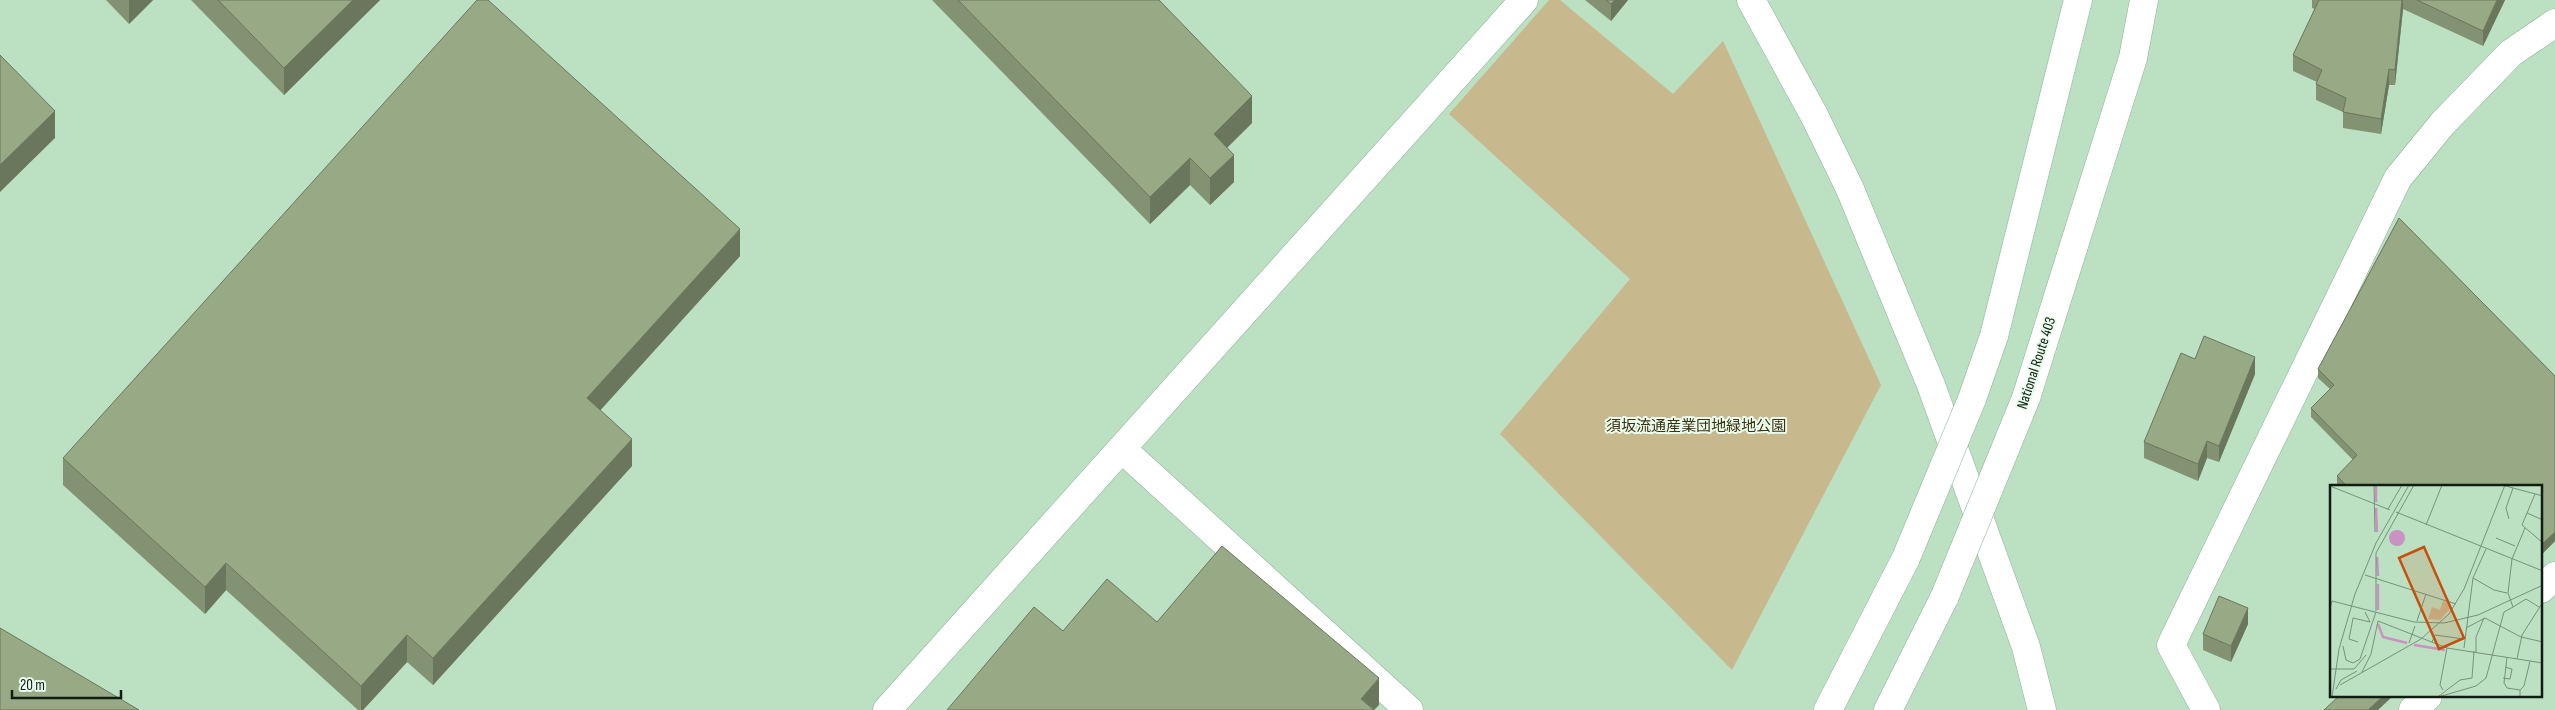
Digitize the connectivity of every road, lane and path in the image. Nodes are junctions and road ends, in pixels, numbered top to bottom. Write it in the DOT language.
graph roads {
  1 [pos="1524,0"];
  2 [pos="1751,0"];
  3 [pos="2078,0"];
  4 [pos="2144,0"];
  5 [pos="2555,23"];
  6 [pos="1122,449"];
  7 [pos="2555,576"];
  8 [pos="2542,588"];
  9 [pos="2426,698"];
  10 [pos="887,710"];
  11 [pos="1409,710"];
  12 [pos="1828,710"];
  13 [pos="1888,710"];
  14 [pos="2042,710"];
  15 [pos="2206,710"];
  16 [pos="2413,710"];
  1 -- 6 [label="main road"];
  2 -- 14 [label="main road"];
  3 -- 12 [label="main road, bridge"];
  4 -- 13 [label="main road, National Route 403, bridge"];
  5 -- 15 [label="main road"];
  6 -- 10 [label="main road"];
  6 -- 11 [label="main road"];
  7 -- 8 [label="main road"];
  9 -- 16 [label="main road"];
}
